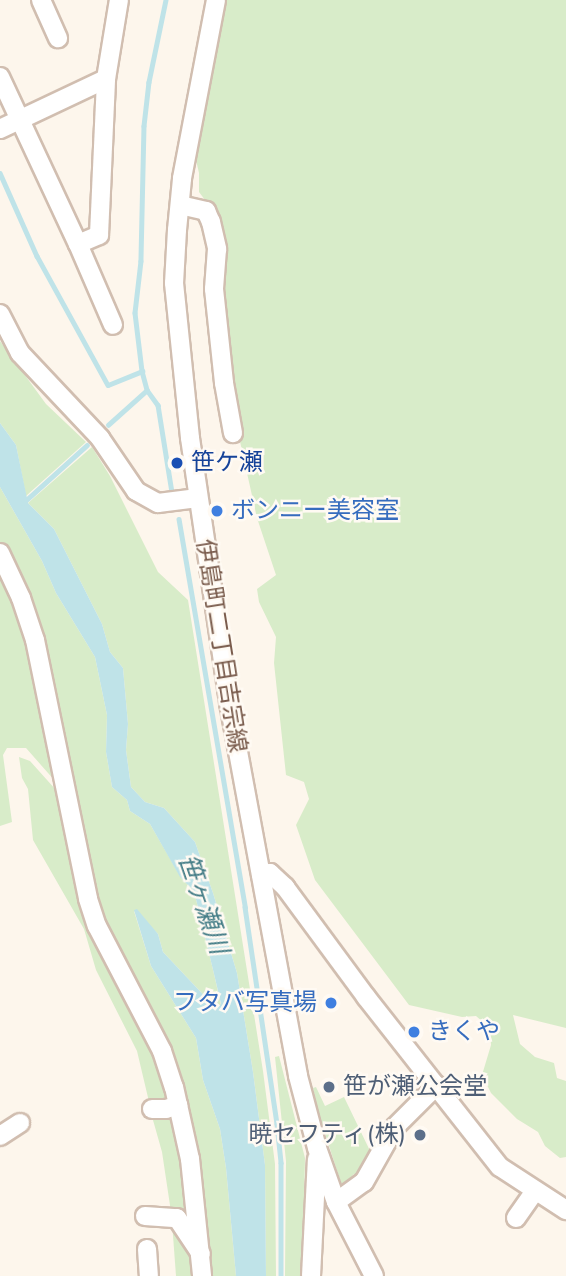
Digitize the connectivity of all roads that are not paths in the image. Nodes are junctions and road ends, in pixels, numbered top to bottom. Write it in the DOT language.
graph roads {
  1 [pos="40,0"];
  2 [pos="120,0"];
  3 [pos="216,0"];
  4 [pos="58,38"];
  5 [pos="0,77"];
  6 [pos="106,79"];
  7 [pos="19,120"];
  8 [pos="0,128"];
  9 [pos="180,205"];
  10 [pos="78,244"];
  11 [pos="0,314"];
  12 [pos="113,326"];
  13 [pos="233,433"];
  14 [pos="198,498"];
  15 [pos="0,553"];
  16 [pos="261,875"];
  17 [pos="437,1085"];
  18 [pos="178,1105"];
  19 [pos="152,1109"];
  20 [pos="20,1124"];
  21 [pos="0,1136"];
  22 [pos="317,1148"];
  23 [pos="535,1191"];
  24 [pos="336,1202"];
  25 [pos="566,1210"];
  26 [pos="145,1216"];
  27 [pos="516,1218"];
  28 [pos="147,1249"];
  29 [pos="202,1255"];
  30 [pos="149,1276"];
  31 [pos="202,1276"];
  32 [pos="311,1276"];
  33 [pos="374,1276"];
  1 -- 4 [label="street"];
  2 -- 6 [label="street"];
  3 -- 9 [label="street, 伊島町二丁目吉宗線"];
  5 -- 7 [label="street"];
  6 -- 7 [label="street"];
  6 -- 10 [label="street"];
  7 -- 8 [label="street"];
  7 -- 10 [label="street"];
  9 -- 13 [label="street"];
  9 -- 14 [label="street, 伊島町二丁目吉宗線"];
  10 -- 12 [label="street"];
  11 -- 14 [label="street"];
  14 -- 16 [label="street, 伊島町二丁目吉宗線"];
  15 -- 18 [label="street"];
  16 -- 17 [label="street"];
  16 -- 22 [label="street, 伊島町二丁目吉宗線"];
  17 -- 23 [label="street"];
  17 -- 24 [label="street"];
  18 -- 19 [label="street"];
  18 -- 29 [label="street"];
  20 -- 21 [label="street"];
  22 -- 24 [label="street, 伊島町二丁目吉宗線"];
  22 -- 32 [label="street"];
  23 -- 25 [label="street"];
  23 -- 27 [label="street"];
  24 -- 33 [label="street, 伊島町二丁目吉宗線"];
  26 -- 29 [label="street"];
  28 -- 30 [label="street"];
  29 -- 31 [label="street"];
}
